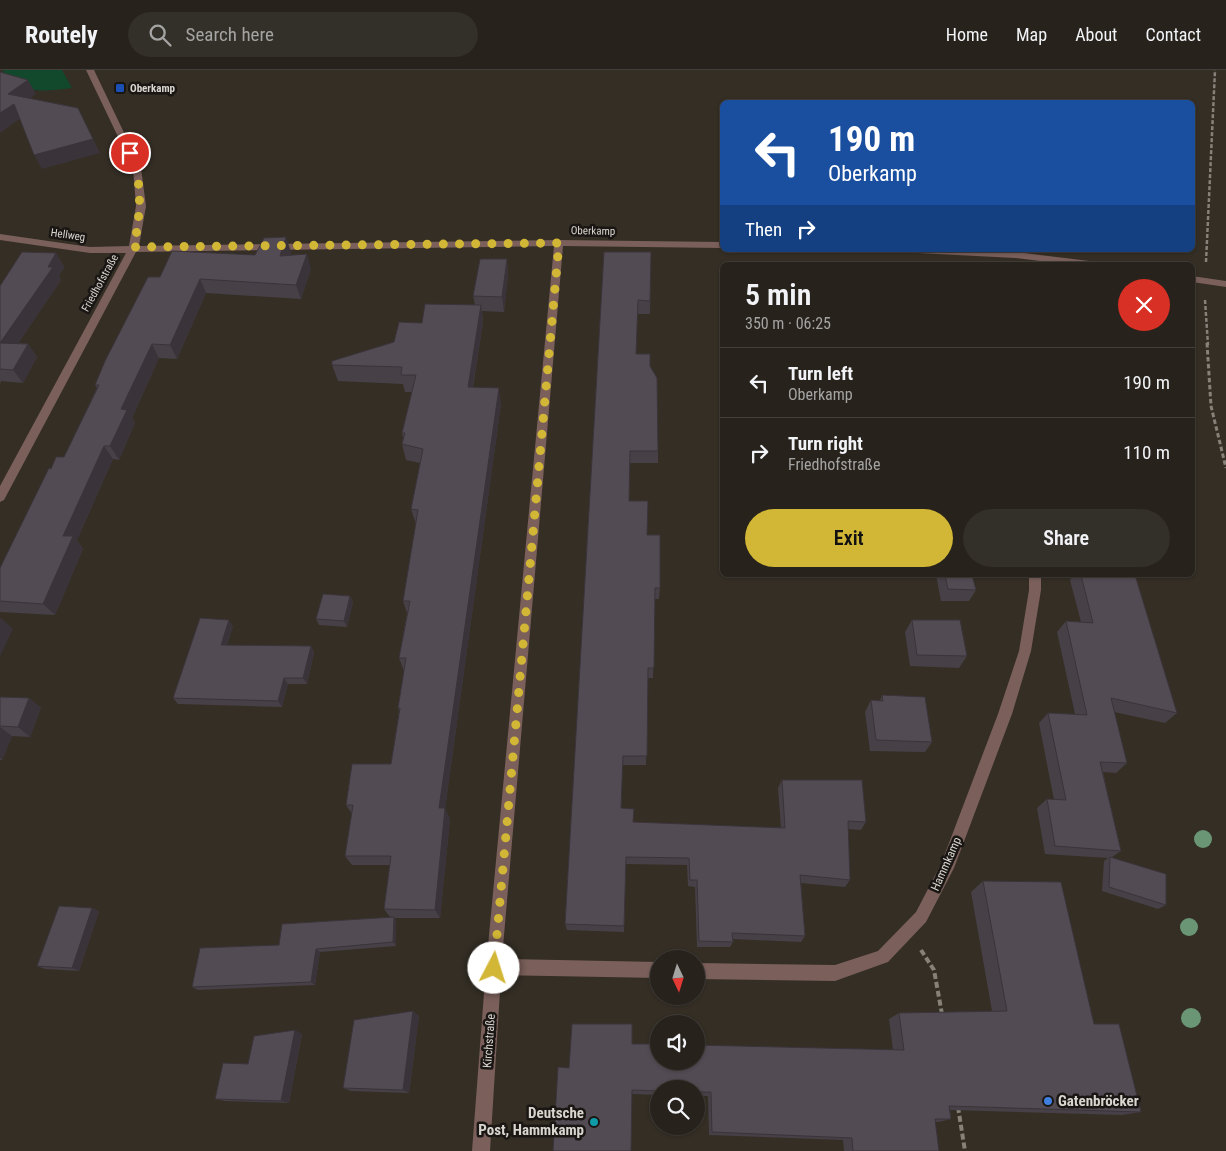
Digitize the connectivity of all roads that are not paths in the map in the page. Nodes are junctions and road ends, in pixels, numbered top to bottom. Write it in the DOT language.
graph roads {
  1 [pos="90,70"];
  2 [pos="0,237"];
  3 [pos="559,243"];
  4 [pos="720,245"];
  5 [pos="134,247"];
  6 [pos="937,252"];
  7 [pos="1015,260"];
  8 [pos="1048,262"];
  9 [pos="1195,279"];
  10 [pos="1226,284"];
  11 [pos="0,497"];
  12 [pos="1035,577"];
  13 [pos="494,968"];
  14 [pos="650,970"];
  15 [pos="705,971"];
  16 [pos="481,1151"];
  1 -- 5 [label="street, Friedhofstraße"];
  2 -- 5 [label="street, Hellweg"];
  3 -- 4 [label="street, Oberkamp"];
  3 -- 5 [label="street, Oberkamp"];
  3 -- 13 [label="street, Kirchstraße"];
  5 -- 11 [label="street, Friedhofstraße"];
  6 -- 7 [label="street"];
  7 -- 8 [label="street"];
  9 -- 10 [label="street"];
  12 -- 15 [label="street, Hammkamp"];
  13 -- 14 [label="street"];
  13 -- 16 [label="street, Kirchstraße"];
}
